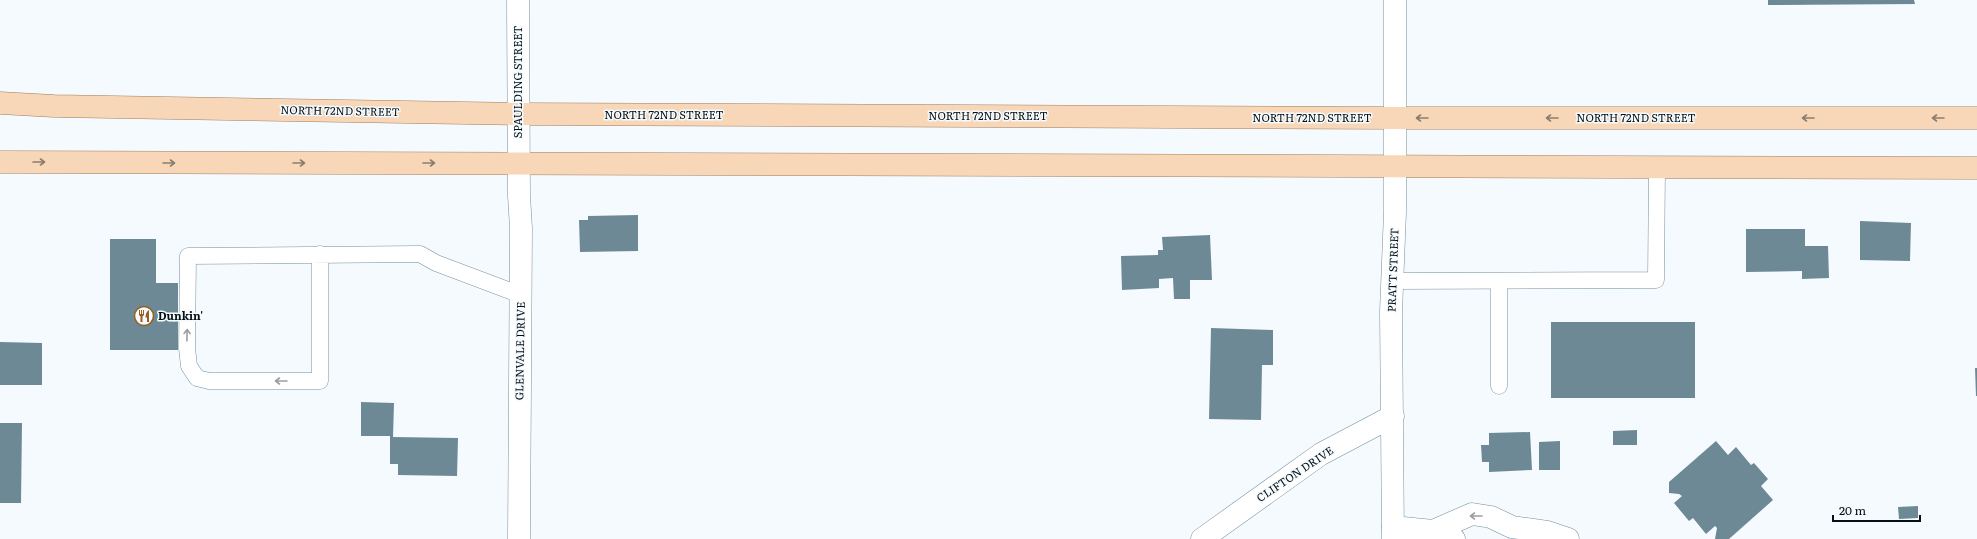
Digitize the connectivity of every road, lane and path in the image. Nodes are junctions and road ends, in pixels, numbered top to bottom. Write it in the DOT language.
graph roads {
  1 [pos="518,0"];
  2 [pos="1395,0"];
  3 [pos="0,103"];
  4 [pos="518,114"];
  5 [pos="1395,118"];
  6 [pos="1977,118"];
  7 [pos="0,162"];
  8 [pos="518,164"];
  9 [pos="1395,166"];
  10 [pos="1657,167"];
  11 [pos="1977,168"];
  12 [pos="320,254"];
  13 [pos="1392,281"];
  14 [pos="1499,281"];
  15 [pos="521,295"];
  16 [pos="1499,386"];
  17 [pos="1393,416"];
  18 [pos="1432,531"];
  19 [pos="1393,533"];
  20 [pos="1503,533"];
  21 [pos="519,539"];
  22 [pos="1202,539"];
  23 [pos="1454,539"];
  24 [pos="1568,539"];
  1 -- 4 [label="street, SPAULDING STREET"];
  2 -- 5 [label="street, PRATT STREET"];
  3 -- 4 [label="main road, NORTH 72ND STREET"];
  4 -- 5 [label="main road, NORTH 72ND STREET"];
  4 -- 8 [label="street, SPAULDING STREET"];
  6 -- 5 [label="main road, NORTH 72ND STREET, one-way"];
  5 -- 9 [label="street, PRATT STREET"];
  7 -- 8 [label="main road, one-way"];
  8 -- 9 [label="main road"];
  8 -- 15 [label="street, GLENVALE DRIVE"];
  9 -- 10 [label="main road"];
  9 -- 13 [label="street, PRATT STREET"];
  10 -- 11 [label="main road"];
  10 -- 14 [label="lane"];
  12 -- 12 [label="lane, one-way"];
  12 -- 15 [label="lane"];
  13 -- 14 [label="lane"];
  13 -- 17 [label="street, PRATT STREET"];
  14 -- 16 [label="lane"];
  15 -- 21 [label="street, GLENVALE DRIVE"];
  17 -- 19 [label="street, PRATT STREET"];
  17 -- 22 [label="street, CLIFTON DRIVE"];
  18 -- 19 [label="street"];
  20 -- 18 [label="street, one-way"];
  18 -- 23 [label="street"];
  20 -- 24 [label="street"];
}
